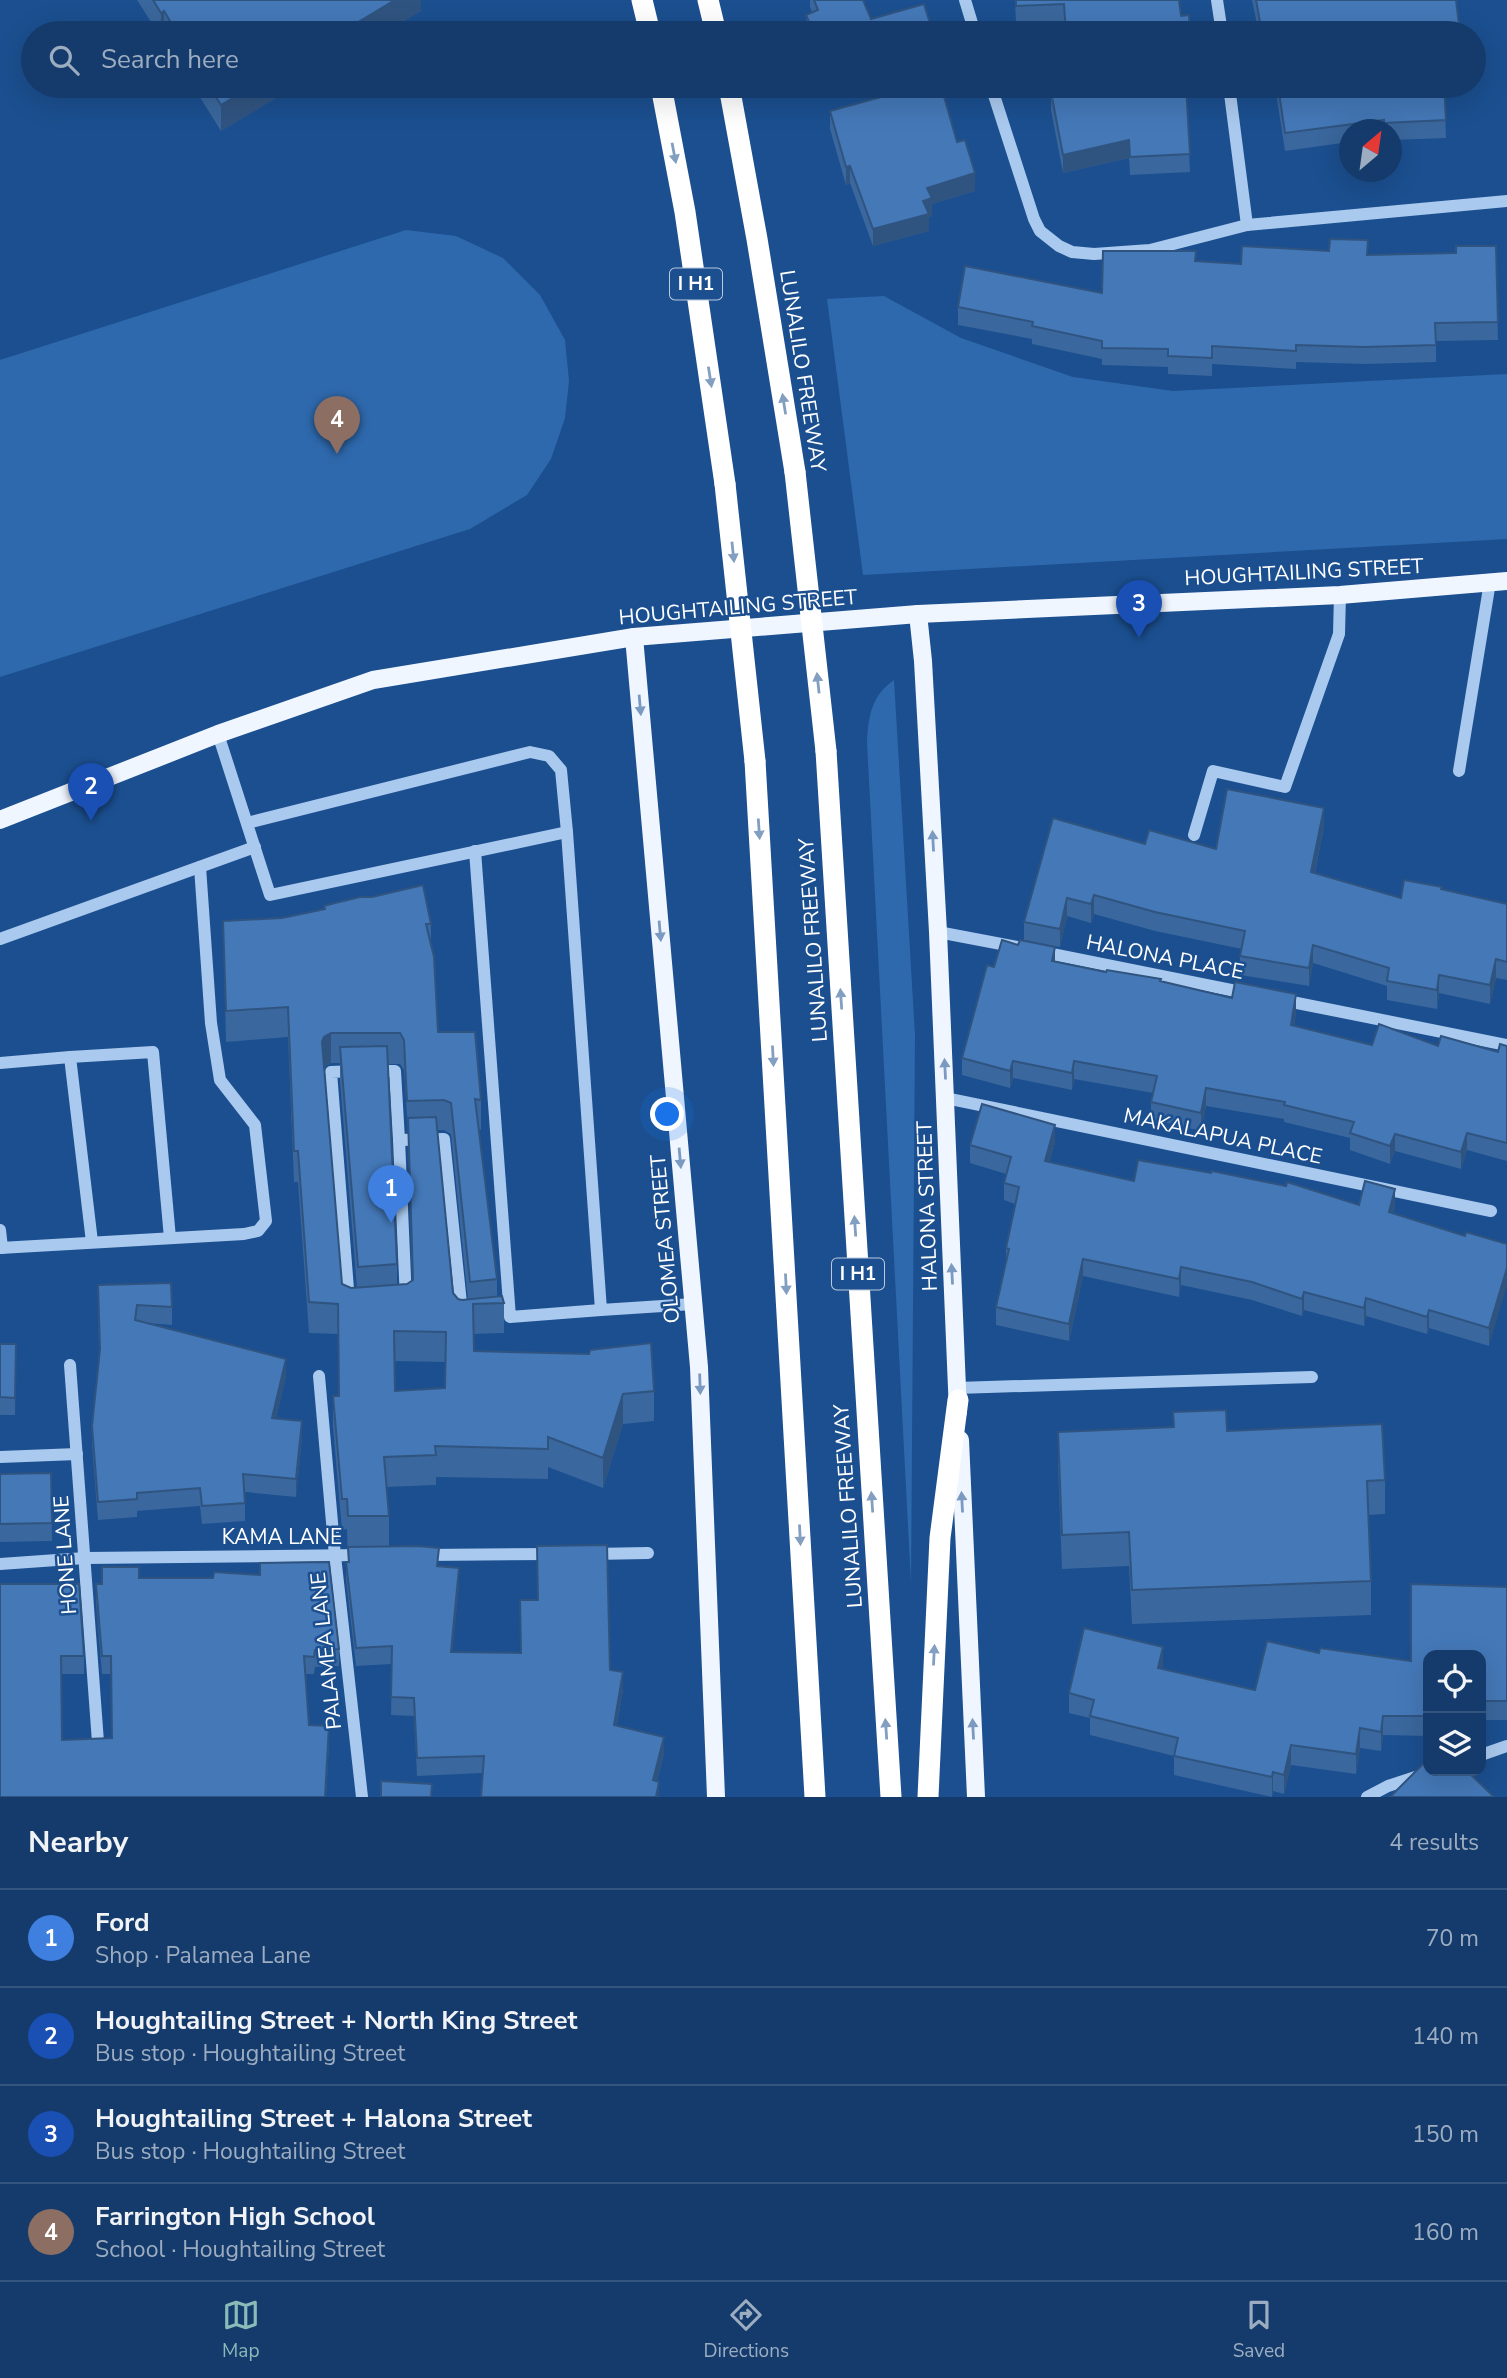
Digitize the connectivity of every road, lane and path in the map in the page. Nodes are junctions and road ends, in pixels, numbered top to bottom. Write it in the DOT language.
graph roads {
  1 [pos="642,0"];
  2 [pos="708,0"];
  3 [pos="965,0"];
  4 [pos="1217,0"];
  5 [pos="647,21"];
  6 [pos="713,21"];
  7 [pos="971,21"];
  8 [pos="1220,21"];
  9 [pos="663,98"];
  10 [pos="731,98"];
  11 [pos="995,98"];
  12 [pos="1231,98"];
  13 [pos="1507,201"];
  14 [pos="1247,225"];
  15 [pos="1498,581"];
  16 [pos="1340,595"];
  17 [pos="918,614"];
  18 [pos="634,637"];
  19 [pos="218,734"];
  20 [pos="1459,771"];
  21 [pos="0,820"];
  22 [pos="247,823"];
  23 [pos="567,832"];
  24 [pos="1194,835"];
  25 [pos="254,847"];
  26 [pos="475,851"];
  27 [pos="200,867"];
  28 [pos="939,932"];
  29 [pos="0,939"];
  30 [pos="1507,1045"];
  31 [pos="70,1057"];
  32 [pos="0,1063"];
  33 [pos="947,1098"];
  34 [pos="399,1140"];
  35 [pos="1491,1211"];
  36 [pos="0,1230"];
  37 [pos="170,1238"];
  38 [pos="92,1242"];
  39 [pos="1,1248"];
  40 [pos="693,1304"];
  41 [pos="395,1307"];
  42 [pos="361,1309"];
  43 [pos="601,1310"];
  44 [pos="474,1320"];
  45 [pos="70,1365"];
  46 [pos="319,1376"];
  47 [pos="1312,1377"];
  48 [pos="958,1394"];
  49 [pos="77,1454"];
  50 [pos="0,1457"];
  51 [pos="648,1553"];
  52 [pos="567,1554"];
  53 [pos="580,1554"];
  54 [pos="376,1555"];
  55 [pos="417,1555"];
  56 [pos="335,1556"];
  57 [pos="85,1558"];
  58 [pos="0,1564"];
  59 [pos="98,1742"];
  60 [pos="1507,1746"];
  61 [pos="1486,1753"];
  62 [pos="1423,1775"];
  63 [pos="362,1797"];
  64 [pos="716,1797"];
  65 [pos="815,1797"];
  66 [pos="891,1797"];
  67 [pos="928,1797"];
  68 [pos="976,1797"];
  69 [pos="1367,1797"];
  1 -- 5 [label="highway"];
  2 -- 6 [label="highway"];
  3 -- 7 [label="street"];
  4 -- 8 [label="street"];
  9 -- 65 [label="highway, I H1, one-way, bridge"];
  66 -- 10 [label="highway, LUNALILO FREEWAY / I H1, one-way, bridge"];
  11 -- 14 [label="street"];
  12 -- 14 [label="street"];
  13 -- 14 [label="street"];
  15 -- 16 [label="main road, HOUGHTAILING STREET"];
  15 -- 20 [label="street"];
  16 -- 17 [label="main road, HOUGHTAILING STREET"];
  16 -- 24 [label="street"];
  17 -- 18 [label="main road, HOUGHTAILING STREET"];
  28 -- 17 [label="main road, HALONA STREET, one-way"];
  18 -- 19 [label="main road, HOUGHTAILING STREET"];
  18 -- 40 [label="main road, OLOMEA STREET, one-way"];
  19 -- 21 [label="main road, HOUGHTAILING STREET"];
  19 -- 22 [label="street"];
  22 -- 23 [label="street"];
  22 -- 25 [label="street"];
  23 -- 26 [label="street"];
  23 -- 43 [label="street"];
  25 -- 26 [label="street"];
  25 -- 27 [label="street"];
  26 -- 43 [label="street"];
  27 -- 29 [label="street"];
  27 -- 37 [label="street"];
  28 -- 30 [label="street, HALONA PLACE"];
  33 -- 28 [label="main road, HALONA STREET, one-way"];
  31 -- 32 [label="street"];
  31 -- 37 [label="street"];
  31 -- 38 [label="street"];
  33 -- 35 [label="street, MAKALAPUA PLACE"];
  48 -- 33 [label="main road, HALONA STREET, one-way"];
  34 -- 41 [label="street"];
  34 -- 42 [label="street"];
  34 -- 44 [label="street"];
  36 -- 39 [label="street"];
  37 -- 38 [label="street"];
  38 -- 39 [label="street"];
  40 -- 43 [label="street"];
  40 -- 64 [label="main road, OLOMEA STREET, one-way"];
  45 -- 49 [label="street, HONE LANE"];
  46 -- 56 [label="street, PALAMEA LANE"];
  47 -- 48 [label="street"];
  67 -- 48 [label="highway, one-way"];
  68 -- 48 [label="main road, HALONA STREET, one-way"];
  49 -- 50 [label="street"];
  49 -- 57 [label="street, HONE LANE"];
  51 -- 53 [label="street"];
  52 -- 55 [label="street"];
  54 -- 56 [label="street, KAMA LANE"];
  56 -- 57 [label="street, KAMA LANE"];
  56 -- 63 [label="street, PALAMEA LANE"];
  57 -- 58 [label="street, KAMA LANE"];
  57 -- 59 [label="street, HONE LANE"];
  60 -- 61 [label="street"];
  62 -- 69 [label="street"];
}
